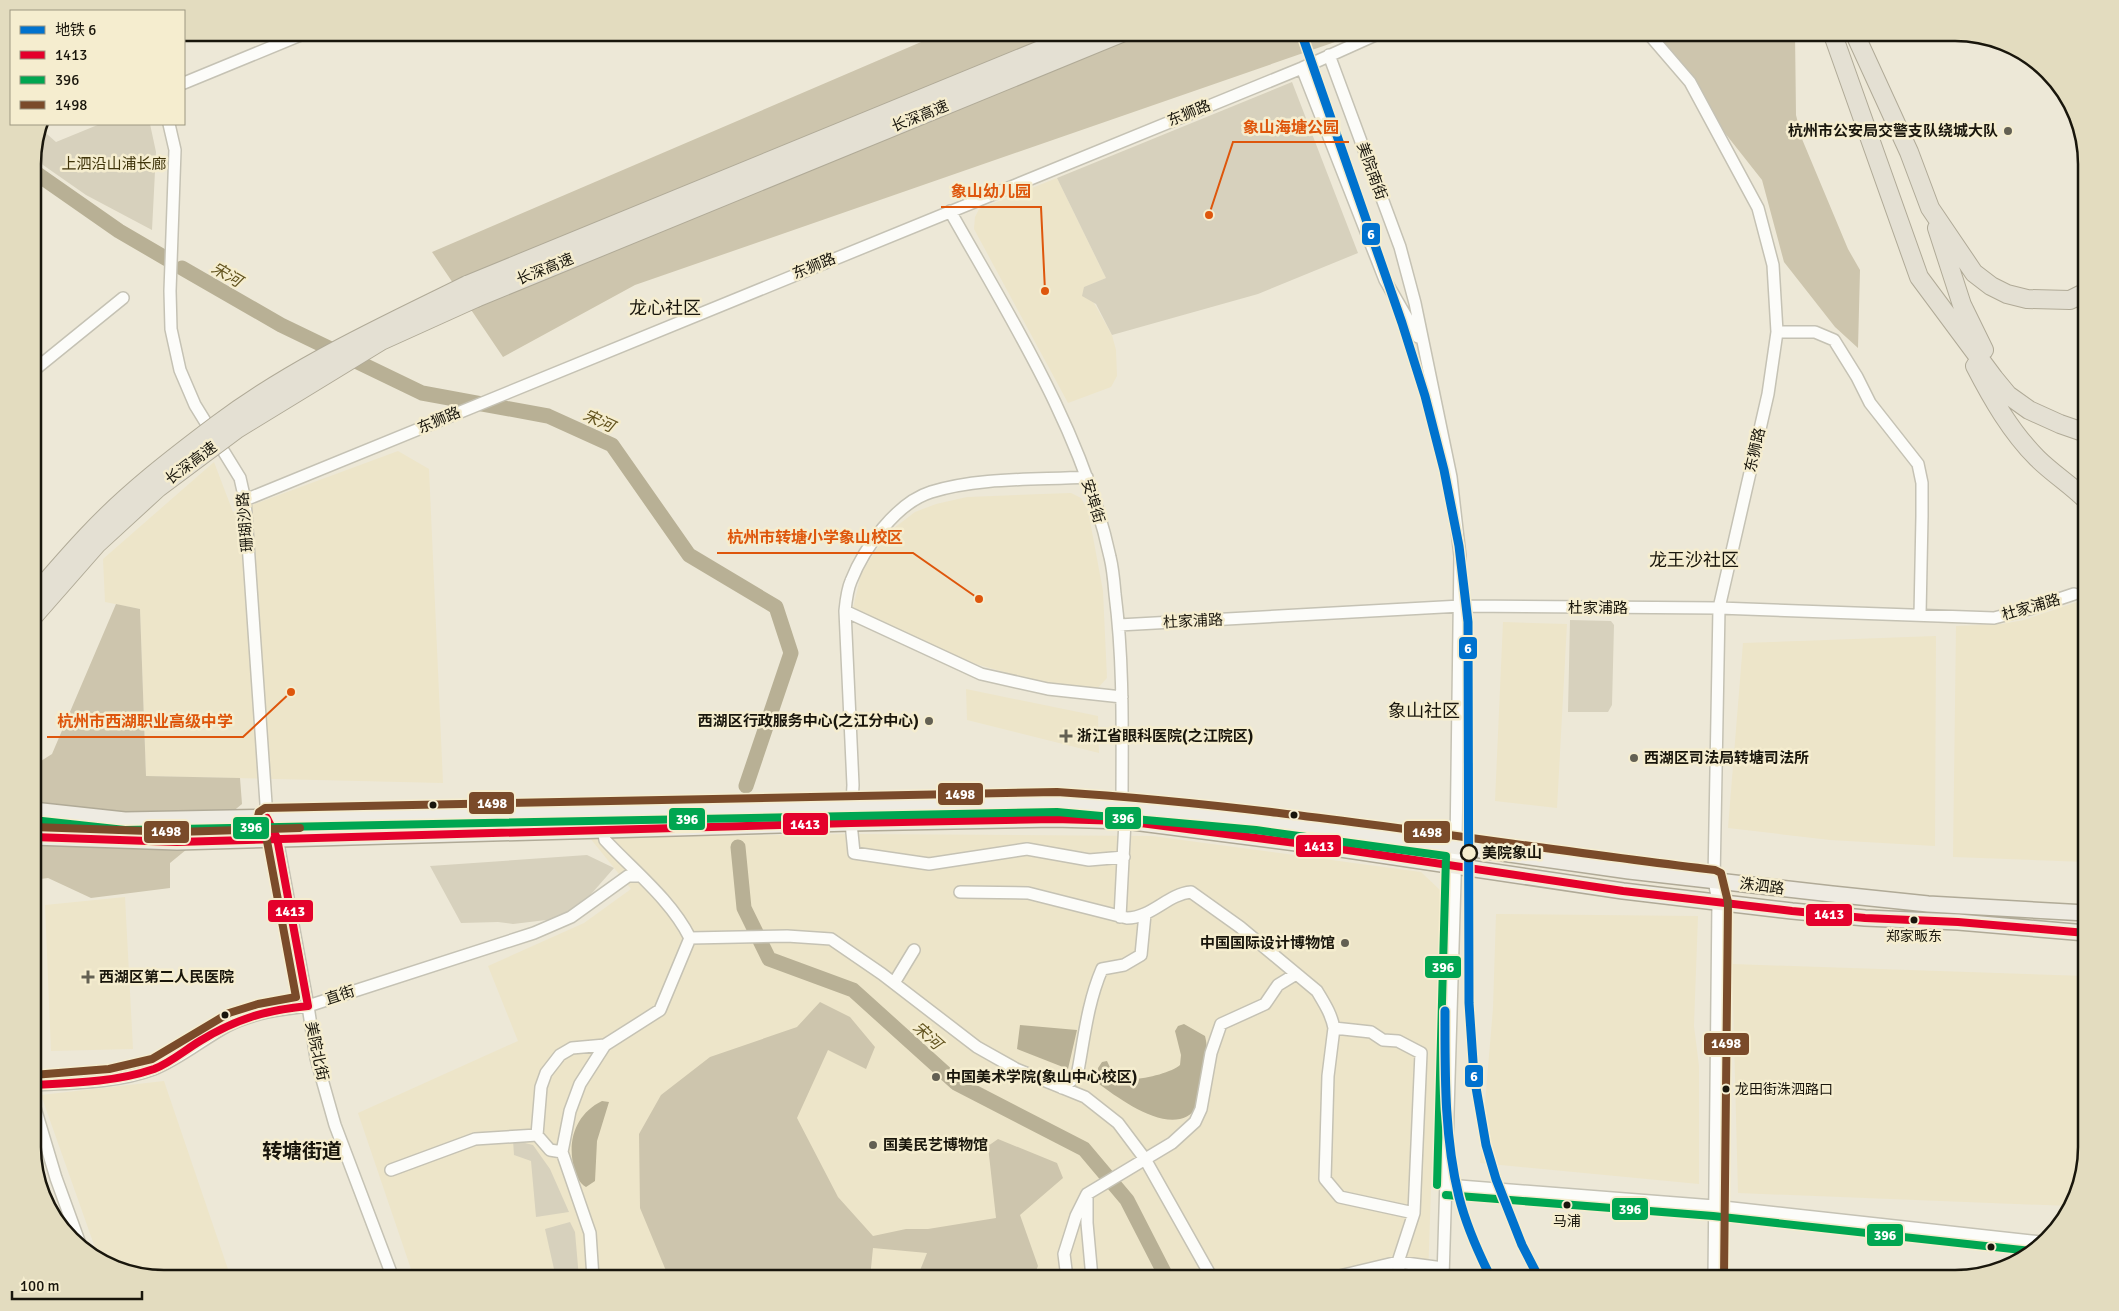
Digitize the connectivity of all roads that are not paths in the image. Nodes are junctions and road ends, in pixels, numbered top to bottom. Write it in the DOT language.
graph roads {
  1 [pos="1062,41"];
  2 [pos="1100,41"];
  3 [pos="1361,41"];
  4 [pos="1655,41"];
  5 [pos="1836,41"];
  6 [pos="1858,41"];
  7 [pos="284,42"];
  8 [pos="1329,56"];
  9 [pos="1302,68"];
  10 [pos="185,83"];
  11 [pos="170,125"];
  12 [pos="1930,208"];
  13 [pos="950,211"];
  14 [pos="471,291"];
  15 [pos="2077,296"];
  16 [pos="123,298"];
  17 [pos="1956,327"];
  18 [pos="1777,332"];
  19 [pos="1424,347"];
  20 [pos="42,365"];
  21 [pos="2031,407"];
  22 [pos="2077,421"];
  23 [pos="2077,429"];
  24 [pos="1087,477"];
  25 [pos="2077,492"];
  26 [pos="245,500"];
  27 [pos="42,587"];
  28 [pos="2074,594"];
  29 [pos="1461,606"];
  30 [pos="42,607"];
  31 [pos="1719,608"];
  32 [pos="844,611"];
  33 [pos="1920,615"];
  34 [pos="1119,625"];
  35 [pos="1122,697"];
  36 [pos="850,806"];
  37 [pos="42,811"];
  38 [pos="1124,814"];
  39 [pos="267,818"];
  40 [pos="851,823"];
  41 [pos="603,830"];
  42 [pos="42,837"];
  43 [pos="277,838"];
  44 [pos="1456,847"];
  45 [pos="1124,857"];
  46 [pos="1455,867"];
  47 [pos="640,876"];
  48 [pos="1714,880"];
  49 [pos="960,892"];
  50 [pos="1718,902"];
  51 [pos="2078,913"];
  52 [pos="1145,914"];
  53 [pos="1120,917"];
  54 [pos="2078,931"];
  55 [pos="690,938"];
  56 [pos="914,950"];
  57 [pos="1296,974"];
  58 [pos="894,983"];
  59 [pos="308,1006"];
  60 [pos="1334,1028"];
  61 [pos="605,1045"];
  62 [pos="42,1084"];
  63 [pos="1062,1088"];
  64 [pos="42,1131"];
  65 [pos="537,1135"];
  66 [pos="562,1152"];
  67 [pos="1145,1159"];
  68 [pos="391,1170"];
  69 [pos="1447,1185"];
  70 [pos="1087,1194"];
  71 [pos="1714,1206"];
  72 [pos="1414,1213"];
  73 [pos="76,1233"];
  74 [pos="2021,1240"];
  75 [pos="2033,1241"];
  76 [pos="2021,1250"];
  77 [pos="1398,1262"];
  78 [pos="390,1270"];
  79 [pos="592,1270"];
  80 [pos="1066,1270"];
  81 [pos="1091,1270"];
  82 [pos="1207,1270"];
  83 [pos="1364,1270"];
  84 [pos="1399,1270"];
  85 [pos="1431,1270"];
  86 [pos="1443,1270"];
  87 [pos="1714,1270"];
  1 -- 14 [label="highway, 长深高速"];
  2 -- 14 [label="highway, 长深高速"];
  3 -- 8 [label="street, 东狮路"];
  4 -- 18 [label="street, 东狮路"];
  5 -- 17 [label="highway"];
  6 -- 12 [label="highway"];
  7 -- 10 [label="street"];
  8 -- 9 [label="street, 东狮路"];
  8 -- 19 [label="street, 美院南街"];
  9 -- 13 [label="street, 东狮路"];
  9 -- 19 [label="street, 美院南街"];
  11 -- 26 [label="street, 珊瑚沙路"];
  12 -- 15 [label="highway"];
  12 -- 21 [label="highway"];
  13 -- 24 [label="street, 安埠街"];
  13 -- 26 [label="street, 东狮路"];
  14 -- 27 [label="highway, 长深高速, bridge"];
  14 -- 30 [label="highway, 长深高速, bridge"];
  16 -- 20 [label="street"];
  17 -- 21 [label="highway"];
  17 -- 25 [label="highway"];
  18 -- 31 [label="street, 东狮路"];
  18 -- 33 [label="street"];
  19 -- 29 [label="street, 美院南街"];
  21 -- 22 [label="highway"];
  21 -- 23 [label="highway"];
  24 -- 32 [label="street"];
  24 -- 34 [label="street, 安埠街"];
  26 -- 39 [label="street, 珊瑚沙路"];
  28 -- 33 [label="street, 杜家浦路"];
  29 -- 31 [label="street, 杜家浦路"];
  29 -- 34 [label="street, 杜家浦路"];
  29 -- 44 [label="street, 美院南街"];
  31 -- 33 [label="street, 杜家浦路"];
  31 -- 48 [label="street, 东狮路"];
  32 -- 35 [label="street"];
  32 -- 36 [label="street"];
  34 -- 35 [label="street, 安埠街"];
  35 -- 38 [label="street, 安埠街"];
  36 -- 38 [label="main road, 洙泗路"];
  36 -- 39 [label="main road, 洙泗路"];
  36 -- 40 [label="street"];
  37 -- 39 [label="main road, 洙泗路"];
  38 -- 40 [label="main road, 洙泗路"];
  38 -- 44 [label="main road, 洙泗路"];
  38 -- 45 [label="street, 安埠街"];
  38 -- 46 [label="main road, 洙泗路"];
  39 -- 43 [label="street, 美院北街"];
  40 -- 41 [label="main road, 洙泗路"];
  40 -- 45 [label="street"];
  41 -- 43 [label="main road, 洙泗路"];
  41 -- 47 [label="street"];
  42 -- 43 [label="main road, 洙泗路"];
  43 -- 59 [label="street, 美院北街"];
  44 -- 46 [label="street, 美院南街"];
  44 -- 48 [label="main road, 洙泗路"];
  45 -- 53 [label="street, 安埠街"];
  46 -- 50 [label="main road, 洙泗路"];
  46 -- 69 [label="street, 美院南街"];
  47 -- 55 [label="street"];
  47 -- 59 [label="street, 直街"];
  48 -- 50 [label="street, 东狮路"];
  48 -- 51 [label="main road, 洙泗路"];
  49 -- 53 [label="street"];
  50 -- 54 [label="main road, 洙泗路"];
  50 -- 71 [label="street, 东狮路"];
  52 -- 53 [label="street"];
  52 -- 57 [label="street"];
  52 -- 63 [label="street"];
  55 -- 58 [label="street"];
  55 -- 61 [label="street"];
  56 -- 58 [label="street"];
  57 -- 60 [label="street"];
  57 -- 67 [label="street"];
  58 -- 63 [label="street"];
  59 -- 62 [label="street, 直街"];
  59 -- 78 [label="street, 美院北街"];
  60 -- 72 [label="street"];
  60 -- 72 [label="street"];
  61 -- 65 [label="street"];
  61 -- 66 [label="street"];
  63 -- 67 [label="street"];
  64 -- 73 [label="street"];
  65 -- 66 [label="street"];
  65 -- 68 [label="street"];
  66 -- 79 [label="street"];
  67 -- 70 [label="street"];
  67 -- 82 [label="street"];
  69 -- 71 [label="street"];
  69 -- 86 [label="street, 美院南街"];
  70 -- 80 [label="street"];
  70 -- 81 [label="street"];
  71 -- 74 [label="street"];
  71 -- 87 [label="street, 东狮路"];
  72 -- 77 [label="street"];
  74 -- 75 [label="street"];
  74 -- 76 [label="street"];
  77 -- 83 [label="street"];
  77 -- 84 [label="street"];
  77 -- 85 [label="street"];
}
